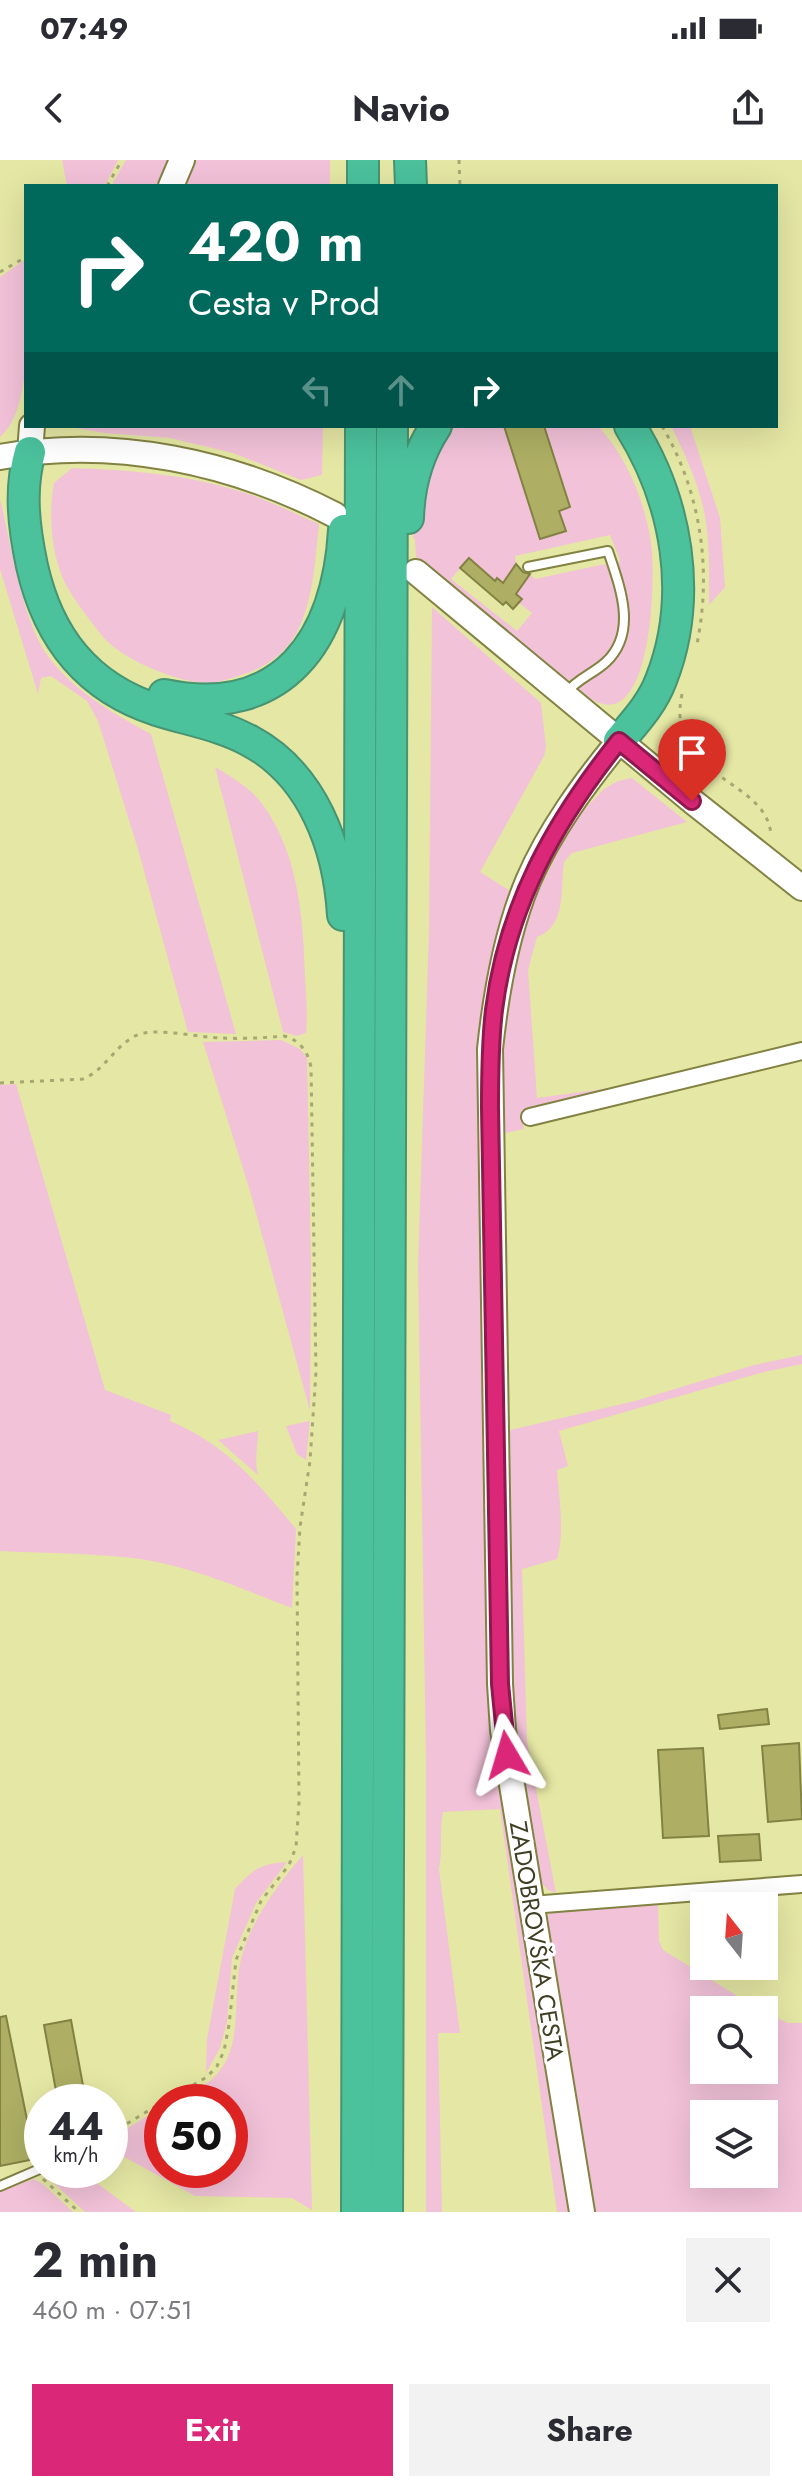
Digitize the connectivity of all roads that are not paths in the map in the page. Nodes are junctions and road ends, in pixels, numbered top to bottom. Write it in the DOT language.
graph roads {
  1 [pos="182,160"];
  2 [pos="363,160"];
  3 [pos="393,160"];
  4 [pos="410,160"];
  5 [pos="172,184"];
  6 [pos="363,184"];
  7 [pos="393,184"];
  8 [pos="411,184"];
  9 [pos="358,428"];
  10 [pos="359,428"];
  11 [pos="392,428"];
  12 [pos="435,428"];
  13 [pos="609,428"];
  14 [pos="631,428"];
  15 [pos="31,439"];
  16 [pos="0,457"];
  17 [pos="335,515"];
  18 [pos="528,567"];
  19 [pos="416,572"];
  20 [pos="392,606"];
  21 [pos="565,695"];
  22 [pos="619,741"];
  23 [pos="802,888"];
  24 [pos="359,1030"];
  25 [pos="802,1051"];
  26 [pos="530,1117"];
  27 [pos="802,1884"];
  28 [pos="531,1905"];
  29 [pos="24,2176"];
  30 [pos="0,2186"];
  31 [pos="357,2212"];
  32 [pos="387,2212"];
  33 [pos="582,2212"];
  1 -- 5 [label="main road"];
  2 -- 6 [label="highway"];
  3 -- 7 [label="highway"];
  4 -- 8 [label="highway"];
  9 -- 15 [label="highway"];
  10 -- 24 [label="highway"];
  11 -- 20 [label="highway"];
  12 -- 20 [label="highway"];
  13 -- 22 [label="highway"];
  14 -- 22 [label="highway"];
  15 -- 16 [label="main road"];
  15 -- 17 [label="main road"];
  15 -- 24 [label="highway"];
  18 -- 21 [label="lane"];
  19 -- 21 [label="main road"];
  20 -- 32 [label="highway"];
  21 -- 22 [label="main road"];
  22 -- 23 [label="main road"];
  22 -- 28 [label="main road, ZADOBROVŠKA CESTA"];
  24 -- 31 [label="highway"];
  25 -- 26 [label="street"];
  27 -- 28 [label="street"];
  28 -- 33 [label="main road, ZADOBROVŠKA CESTA"];
  29 -- 30 [label="lane"];
}
